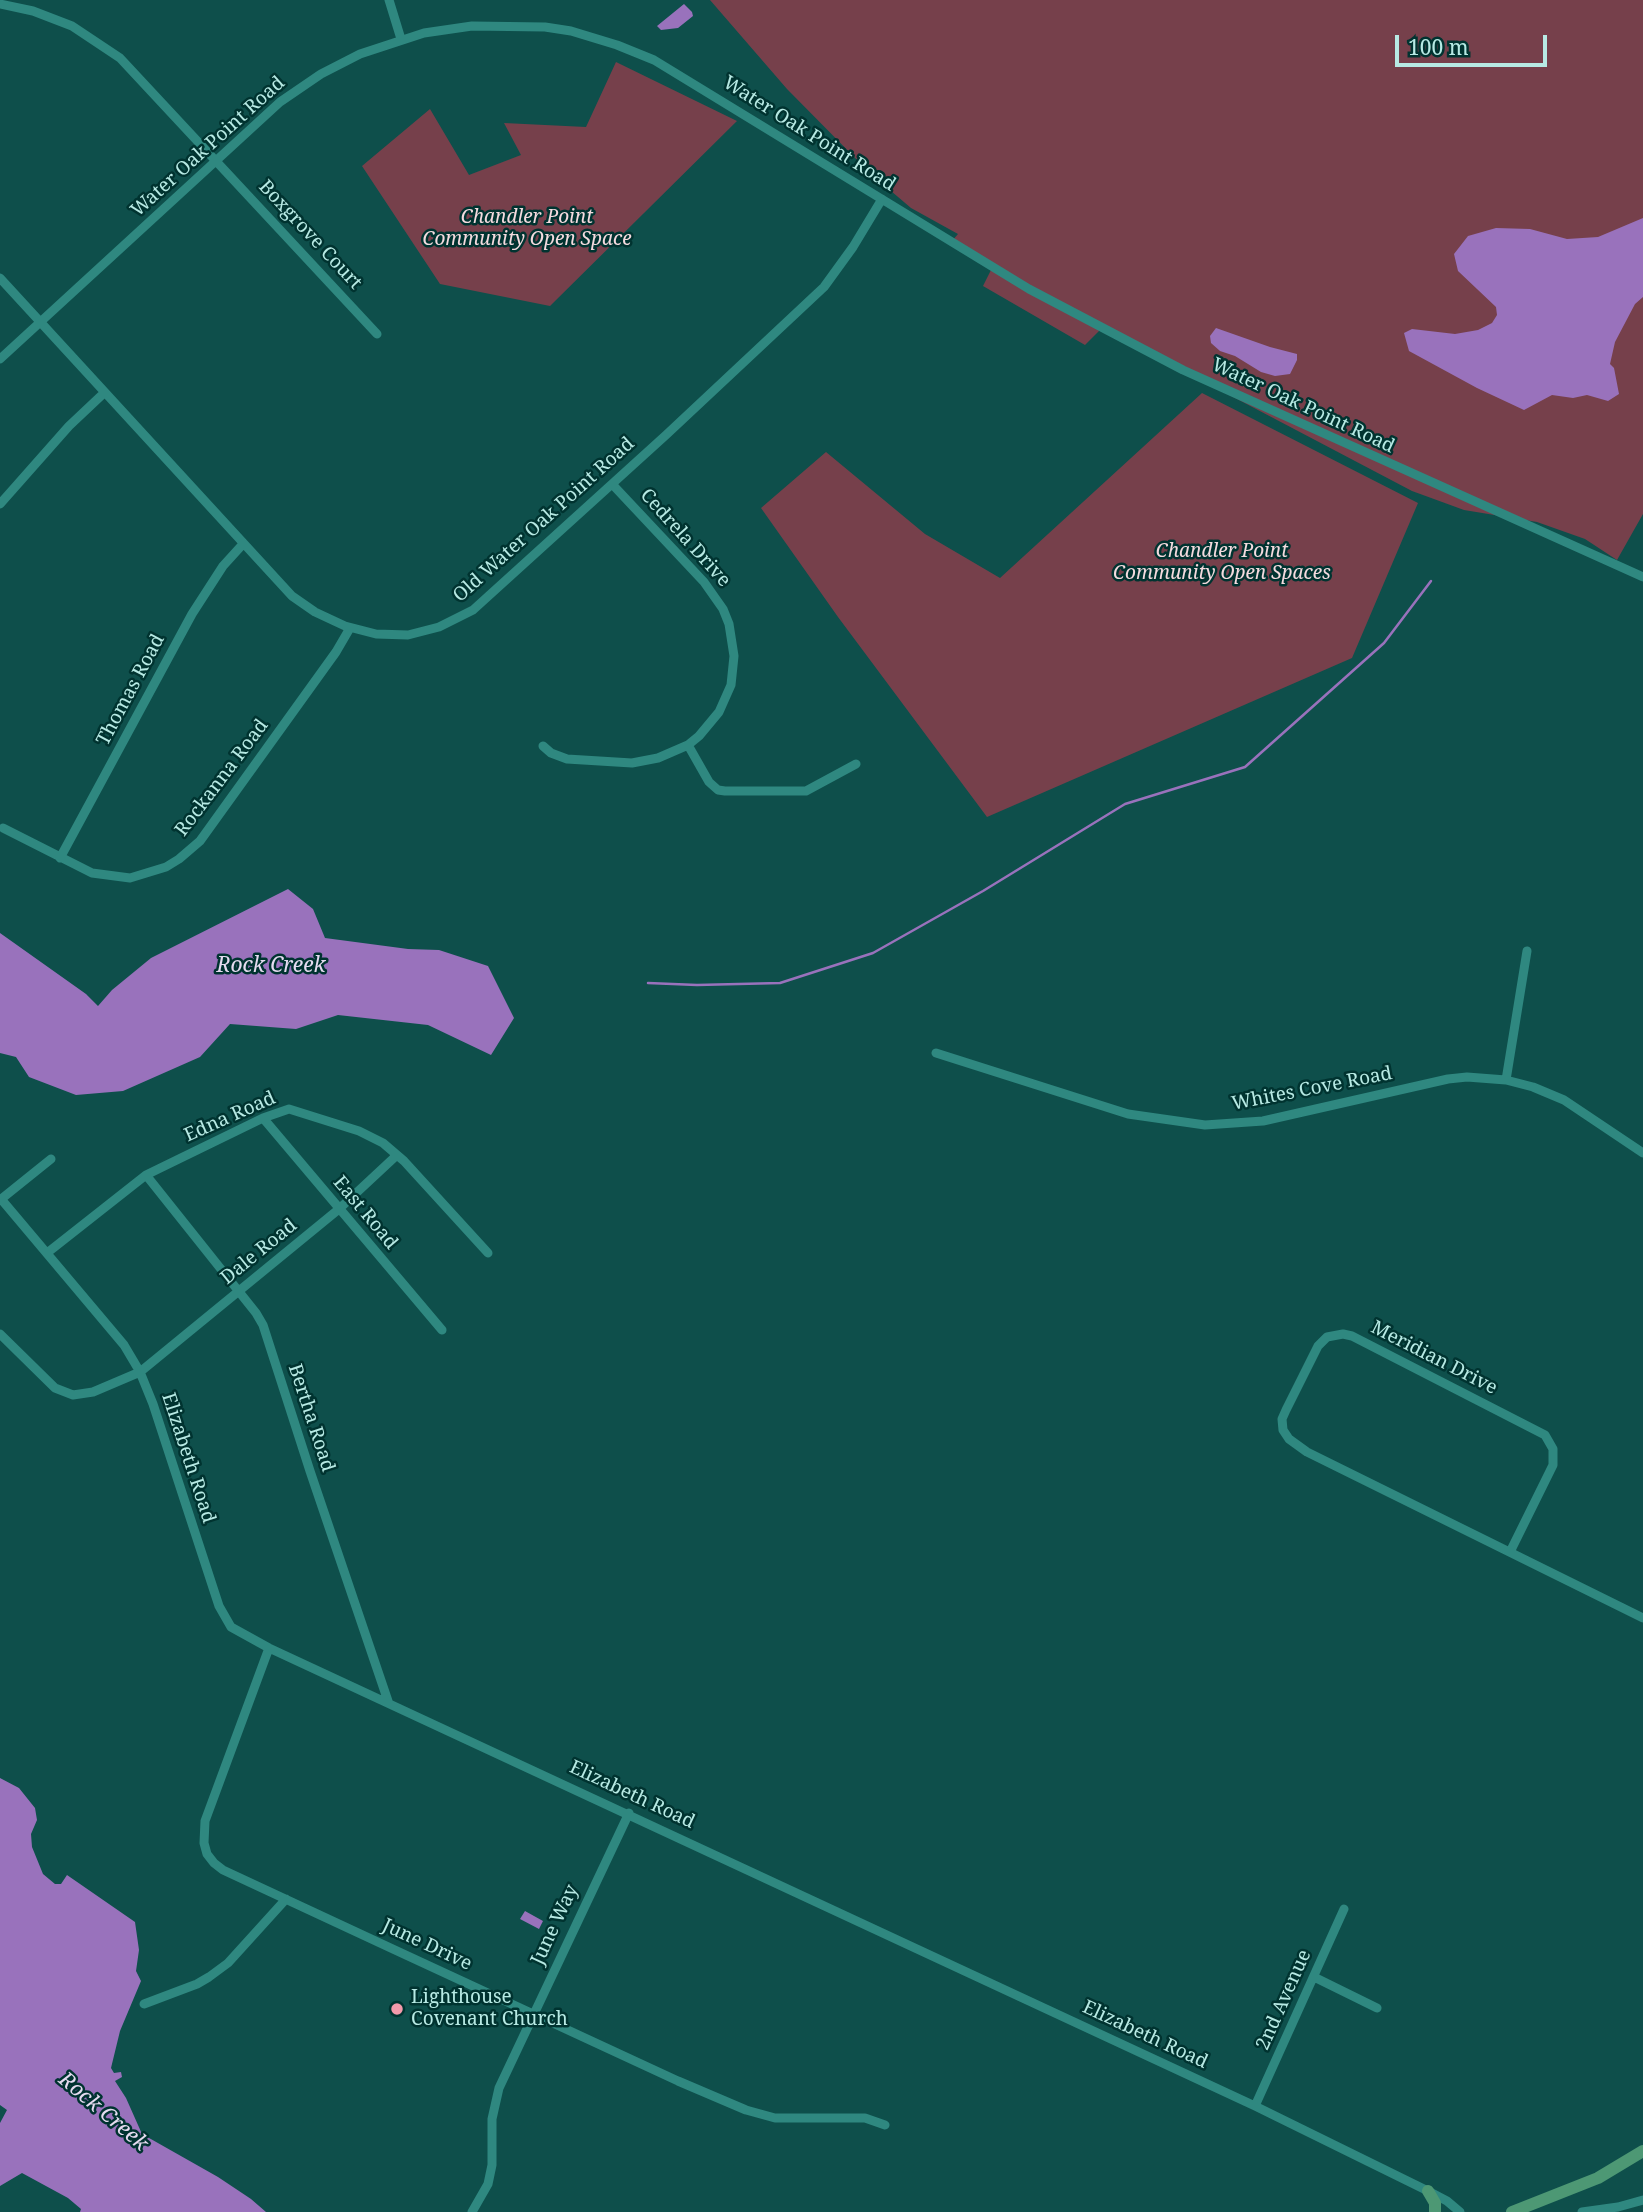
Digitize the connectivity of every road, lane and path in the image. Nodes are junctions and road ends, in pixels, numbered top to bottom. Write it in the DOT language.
graph roads {
  1 [pos="389,0"];
  2 [pos="0,4"];
  3 [pos="401,39"];
  4 [pos="217,161"];
  5 [pos="882,199"];
  6 [pos="0,278"];
  7 [pos="41,323"];
  8 [pos="377,334"];
  9 [pos="0,359"];
  10 [pos="104,393"];
  11 [pos="612,484"];
  12 [pos="0,504"];
  13 [pos="243,544"];
  14 [pos="1643,577"];
  15 [pos="350,628"];
  16 [pos="688,745"];
  17 [pos="543,746"];
  18 [pos="856,764"];
  19 [pos="3,828"];
  20 [pos="60,858"];
  21 [pos="1527,951"];
  22 [pos="936,1053"];
  23 [pos="1506,1080"];
  24 [pos="263,1118"];
  25 [pos="1643,1153"];
  26 [pos="397,1154"];
  27 [pos="51,1158"];
  28 [pos="145,1175"];
  29 [pos="1,1200"];
  30 [pos="339,1209"];
  31 [pos="47,1253"];
  32 [pos="488,1253"];
  33 [pos="239,1292"];
  34 [pos="442,1329"];
  35 [pos="0,1334"];
  36 [pos="140,1372"];
  37 [pos="1510,1552"];
  38 [pos="1643,1618"];
  39 [pos="269,1648"];
  40 [pos="388,1701"];
  41 [pos="629,1813"];
  42 [pos="286,1899"];
  43 [pos="1344,1909"];
  44 [pos="1314,1977"];
  45 [pos="144,2004"];
  46 [pos="1377,2008"];
  47 [pos="534,2014"];
  48 [pos="1255,2106"];
  49 [pos="885,2125"];
  50 [pos="1643,2151"];
  51 [pos="1428,2191"];
  52 [pos="1643,2200"];
  53 [pos="1618,2209"];
  54 [pos="472,2212"];
  55 [pos="1435,2212"];
  56 [pos="1460,2212"];
  57 [pos="1512,2212"];
  58 [pos="1582,2212"];
  1 -- 3 [label="street"];
  2 -- 4 [label="street, Boxgrove Court"];
  3 -- 4 [label="street, Water Oak Point Road"];
  3 -- 5 [label="street, Water Oak Point Road"];
  4 -- 7 [label="street, Water Oak Point Road"];
  4 -- 8 [label="street, Boxgrove Court"];
  5 -- 11 [label="street, Old Water Oak Point Road"];
  5 -- 14 [label="street, Water Oak Point Road"];
  6 -- 7 [label="street, Old Water Oak Point Road"];
  7 -- 9 [label="street, Water Oak Point Road"];
  7 -- 10 [label="street, Old Water Oak Point Road"];
  10 -- 12 [label="street"];
  10 -- 13 [label="street, Old Water Oak Point Road"];
  11 -- 15 [label="street, Old Water Oak Point Road"];
  11 -- 16 [label="street, Cedrela Drive"];
  13 -- 15 [label="street, Old Water Oak Point Road"];
  13 -- 20 [label="street, Thomas Road"];
  15 -- 20 [label="street, Rockanna Road"];
  16 -- 17 [label="street, Cedrela Drive"];
  16 -- 18 [label="street"];
  19 -- 20 [label="street, Rockanna Road"];
  21 -- 23 [label="street"];
  22 -- 23 [label="street, Whites Cove Road"];
  23 -- 25 [label="street, Whites Cove Road"];
  24 -- 26 [label="street, Edna Road"];
  24 -- 28 [label="street, Edna Road"];
  24 -- 30 [label="street, East Road"];
  26 -- 30 [label="street, Dale Road"];
  26 -- 32 [label="street, Edna Road"];
  27 -- 29 [label="street"];
  28 -- 31 [label="street, Edna Road"];
  28 -- 33 [label="street, Bertha Road"];
  29 -- 31 [label="street, Elizabeth Road"];
  30 -- 33 [label="street, Dale Road"];
  30 -- 34 [label="street, East Road"];
  31 -- 36 [label="street, Elizabeth Road"];
  33 -- 36 [label="street, Dale Road"];
  33 -- 40 [label="street, Bertha Road"];
  35 -- 36 [label="street, Dale Road"];
  36 -- 39 [label="street, Elizabeth Road"];
  37 -- 37 [label="street, Meridian Drive"];
  37 -- 38 [label="street, Meridian Drive"];
  39 -- 40 [label="street, Elizabeth Road"];
  39 -- 42 [label="street, June Drive"];
  40 -- 41 [label="street, Elizabeth Road"];
  41 -- 47 [label="street, June Way"];
  41 -- 48 [label="street, Elizabeth Road"];
  42 -- 45 [label="street"];
  42 -- 47 [label="street, June Drive"];
  43 -- 44 [label="street, 2nd Avenue"];
  44 -- 46 [label="street"];
  44 -- 48 [label="street, 2nd Avenue"];
  47 -- 49 [label="street, June Drive"];
  47 -- 54 [label="street, June Way"];
  48 -- 51 [label="street, Elizabeth Road"];
  50 -- 57 [label="main road"];
  51 -- 55 [label="main road"];
  51 -- 56 [label="street, Elizabeth Road"];
  52 -- 53 [label="street"];
  53 -- 58 [label="street"];
}
